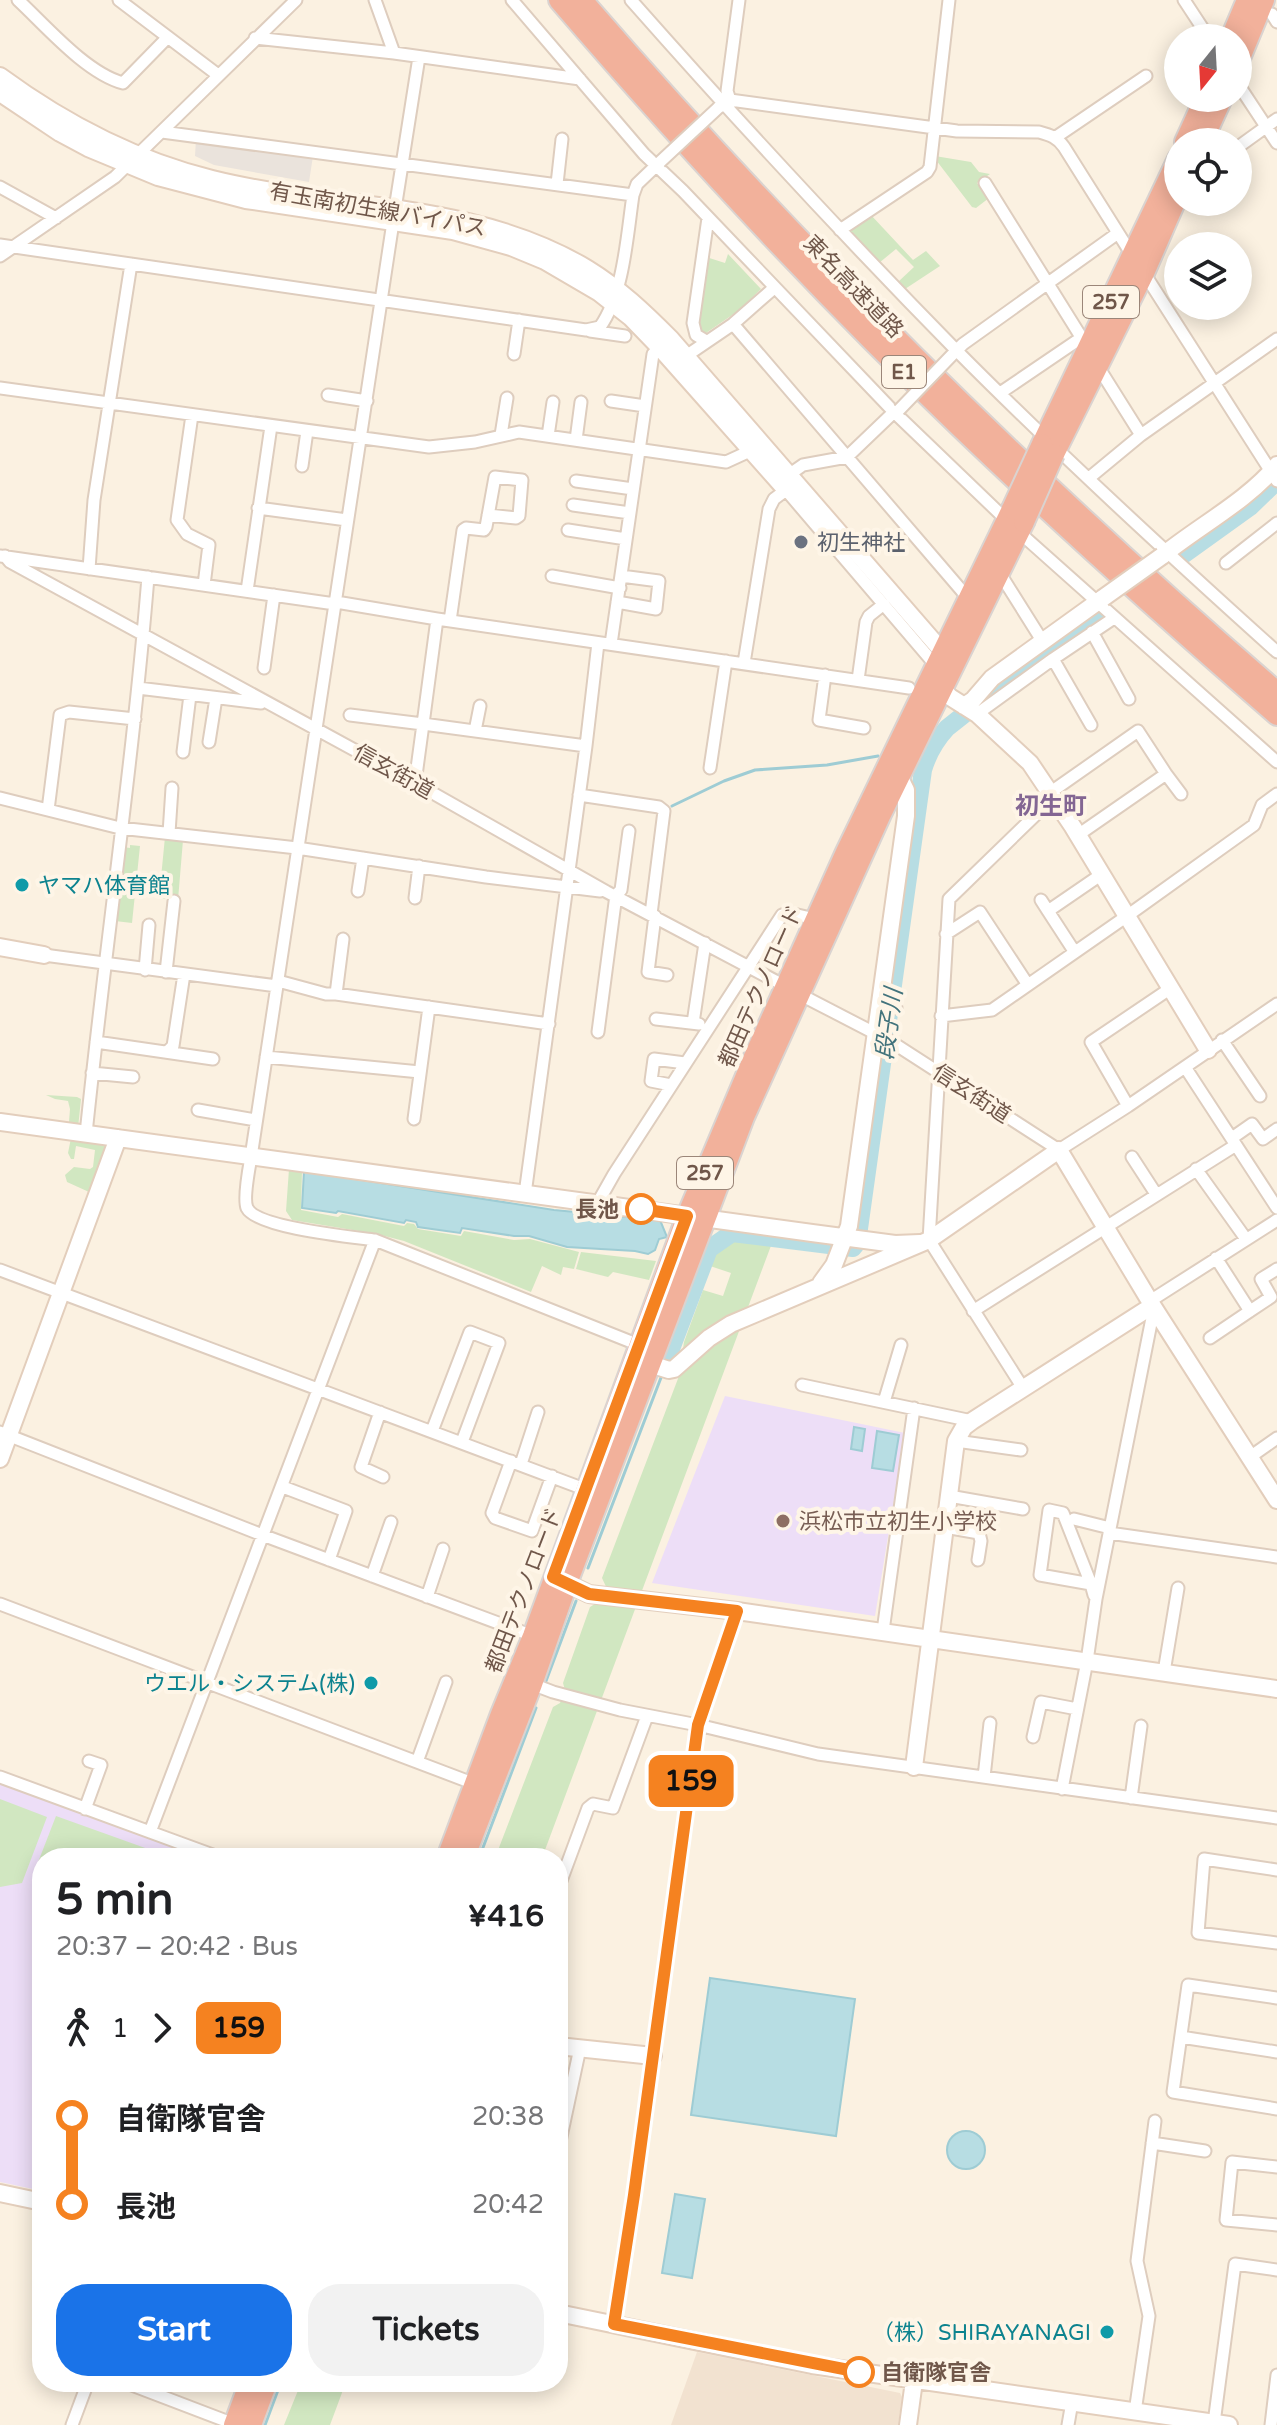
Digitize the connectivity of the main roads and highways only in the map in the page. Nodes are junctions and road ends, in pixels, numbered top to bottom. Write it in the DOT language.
graph roads {
  1 [pos="559,0"];
  2 [pos="582,0"];
  3 [pos="1247,0"];
  4 [pos="1271,12"];
  5 [pos="1237,24"];
  6 [pos="1252,41"];
  7 [pos="1164,196"];
  8 [pos="1166,216"];
  9 [pos="1138,264"];
  10 [pos="1016,520"];
  11 [pos="1277,692"];
  12 [pos="1277,715"];
  13 [pos="792,990"];
  14 [pos="696,1217"];
  15 [pos="560,1580"];
  16 [pos="451,1848"];
  17 [pos="468,1848"];
  18 [pos="248,2392"];
  19 [pos="261,2392"];
  20 [pos="240,2425"];
  1 -- 12 [label="highway, 東名高速道路 / E1"];
  2 -- 11 [label="highway, 東名高速道路 / E1"];
  3 -- 5 [label="highway"];
  4 -- 6 [label="highway"];
  7 -- 9 [label="highway, 都田テクノロード / 257"];
  8 -- 9 [label="highway, 都田テクノロード / 257"];
  9 -- 10 [label="highway, 都田テクノロード / 257, bridge"];
  10 -- 13 [label="highway, 都田テクノロード / 257"];
  10 -- 13 [label="highway, 都田テクノロード / 257"];
  13 -- 14 [label="highway, 都田テクノロード / 257"];
  14 -- 15 [label="highway, 都田テクノロード / 257"];
  14 -- 15 [label="highway, 都田テクノロード / 257"];
  15 -- 16 [label="highway, 都田テクノロード / 257"];
  15 -- 17 [label="highway, 都田テクノロード / 257"];
  18 -- 20 [label="highway"];
  19 -- 20 [label="highway"];
}
